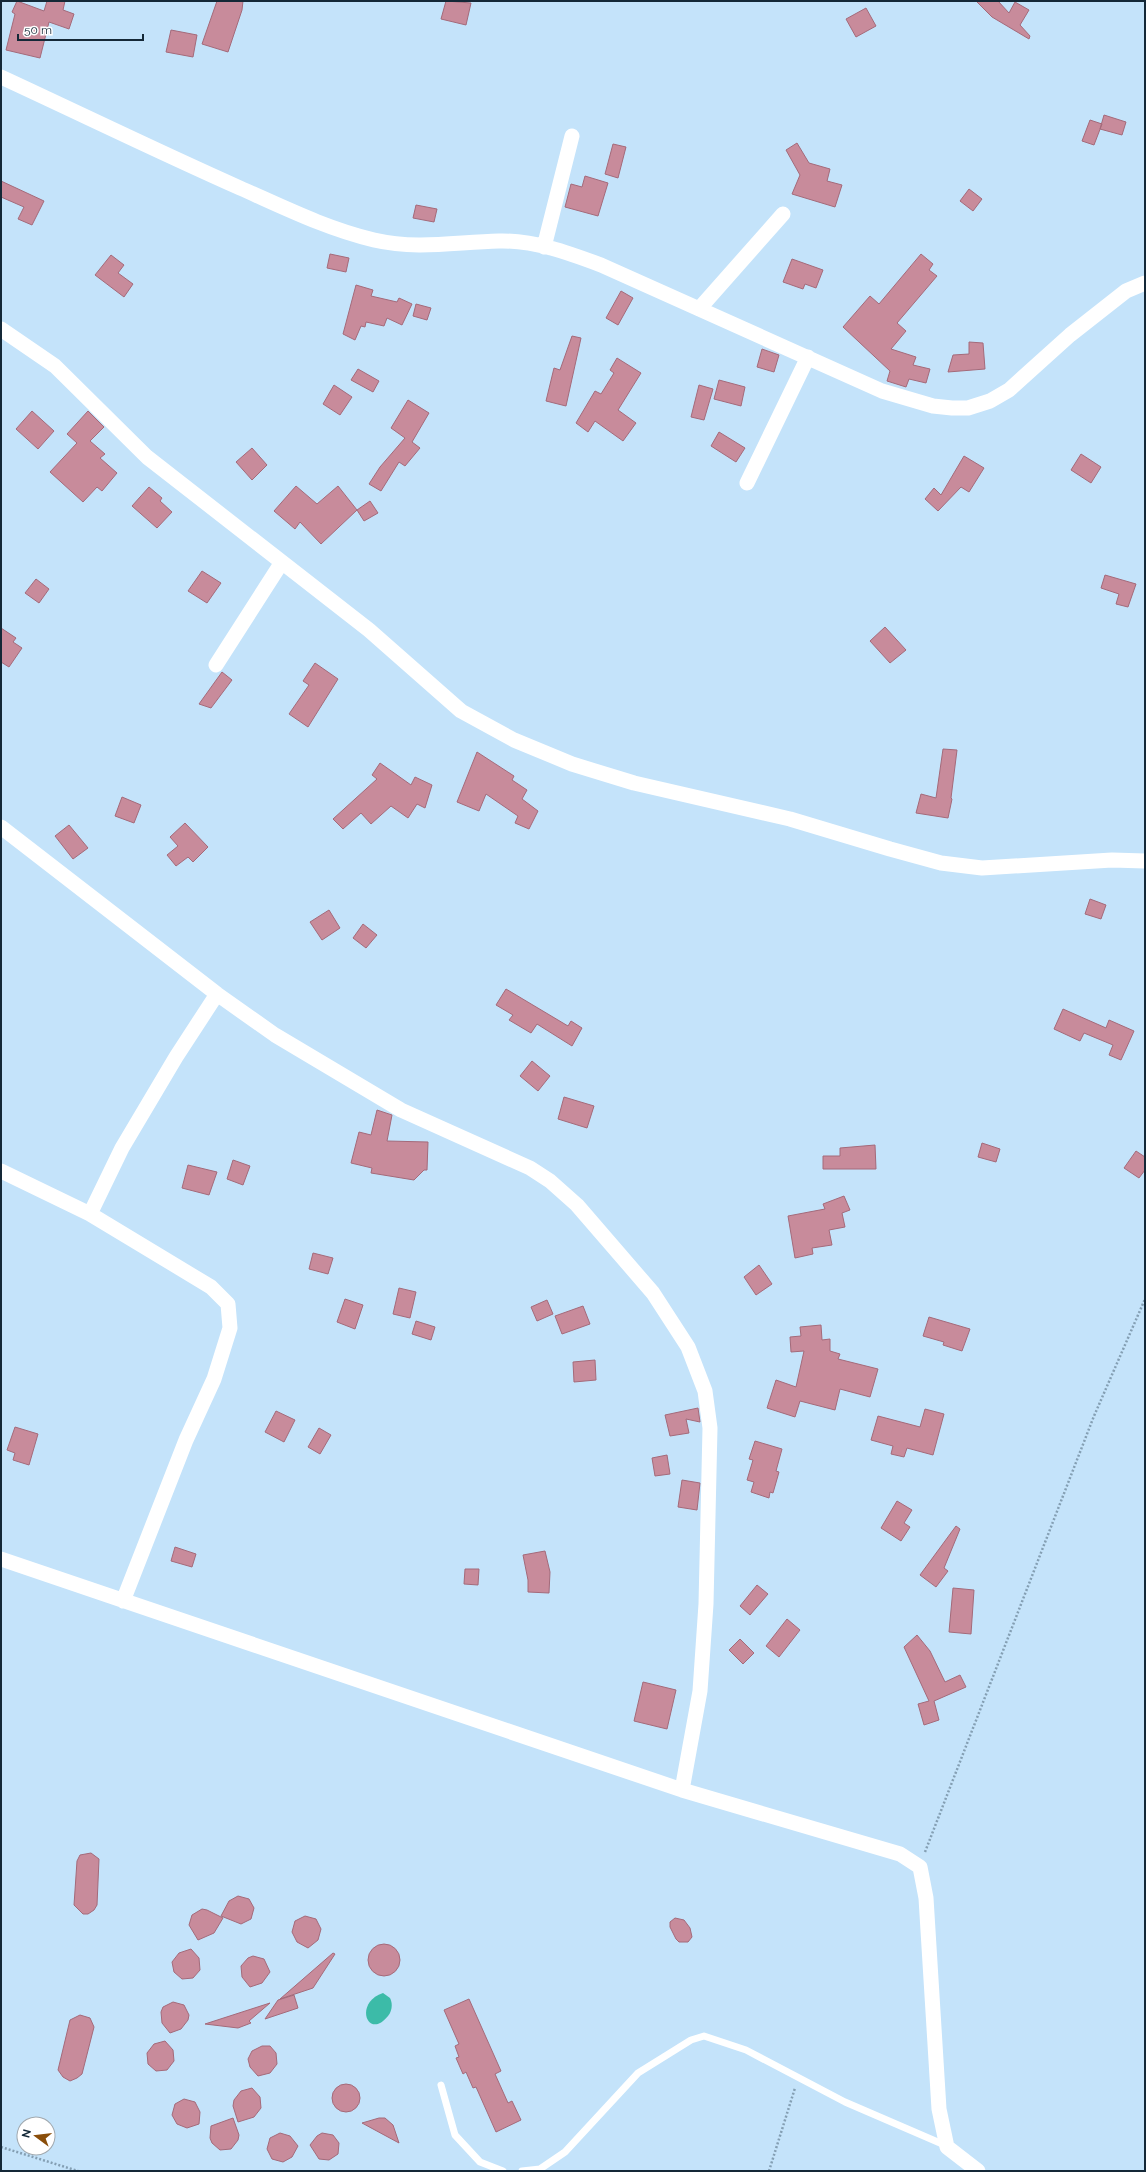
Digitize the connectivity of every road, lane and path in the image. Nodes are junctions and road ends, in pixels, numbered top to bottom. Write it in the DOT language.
graph roads {
  1 [pos="1,77"];
  2 [pos="572,136"];
  3 [pos="783,214"];
  4 [pos="544,246"];
  5 [pos="1145,283"];
  6 [pos="699,308"];
  7 [pos="1,329"];
  8 [pos="808,357"];
  9 [pos="747,483"];
  10 [pos="282,562"];
  11 [pos="216,665"];
  12 [pos="1,827"];
  13 [pos="1145,861"];
  14 [pos="217,994"];
  15 [pos="1,1171"];
  16 [pos="90,1214"];
  17 [pos="1145,1299"];
  18 [pos="1,1559"];
  19 [pos="123,1600"];
  20 [pos="682,1790"];
  21 [pos="920,1866"];
  22 [pos="798,2078"];
  23 [pos="441,2085"];
  24 [pos="947,2146"];
  25 [pos="1,2147"];
  26 [pos="78,2171"];
  27 [pos="503,2171"];
  28 [pos="522,2171"];
  29 [pos="769,2171"];
  30 [pos="978,2171"];
  1 -- 4 [label="street"];
  2 -- 4 [label="street"];
  3 -- 6 [label="street"];
  4 -- 6 [label="street"];
  5 -- 8 [label="street"];
  6 -- 8 [label="street"];
  7 -- 10 [label="street"];
  8 -- 9 [label="street"];
  10 -- 11 [label="street"];
  10 -- 13 [label="street"];
  12 -- 14 [label="street"];
  14 -- 16 [label="street"];
  14 -- 20 [label="street"];
  15 -- 16 [label="street"];
  16 -- 19 [label="street"];
  17 -- 21 [label="path"];
  18 -- 19 [label="street"];
  19 -- 20 [label="street"];
  20 -- 21 [label="street"];
  21 -- 24 [label="street"];
  22 -- 24 [label="lane"];
  22 -- 28 [label="lane"];
  22 -- 29 [label="path"];
  23 -- 27 [label="lane"];
  24 -- 30 [label="street"];
  25 -- 26 [label="path"];
}
